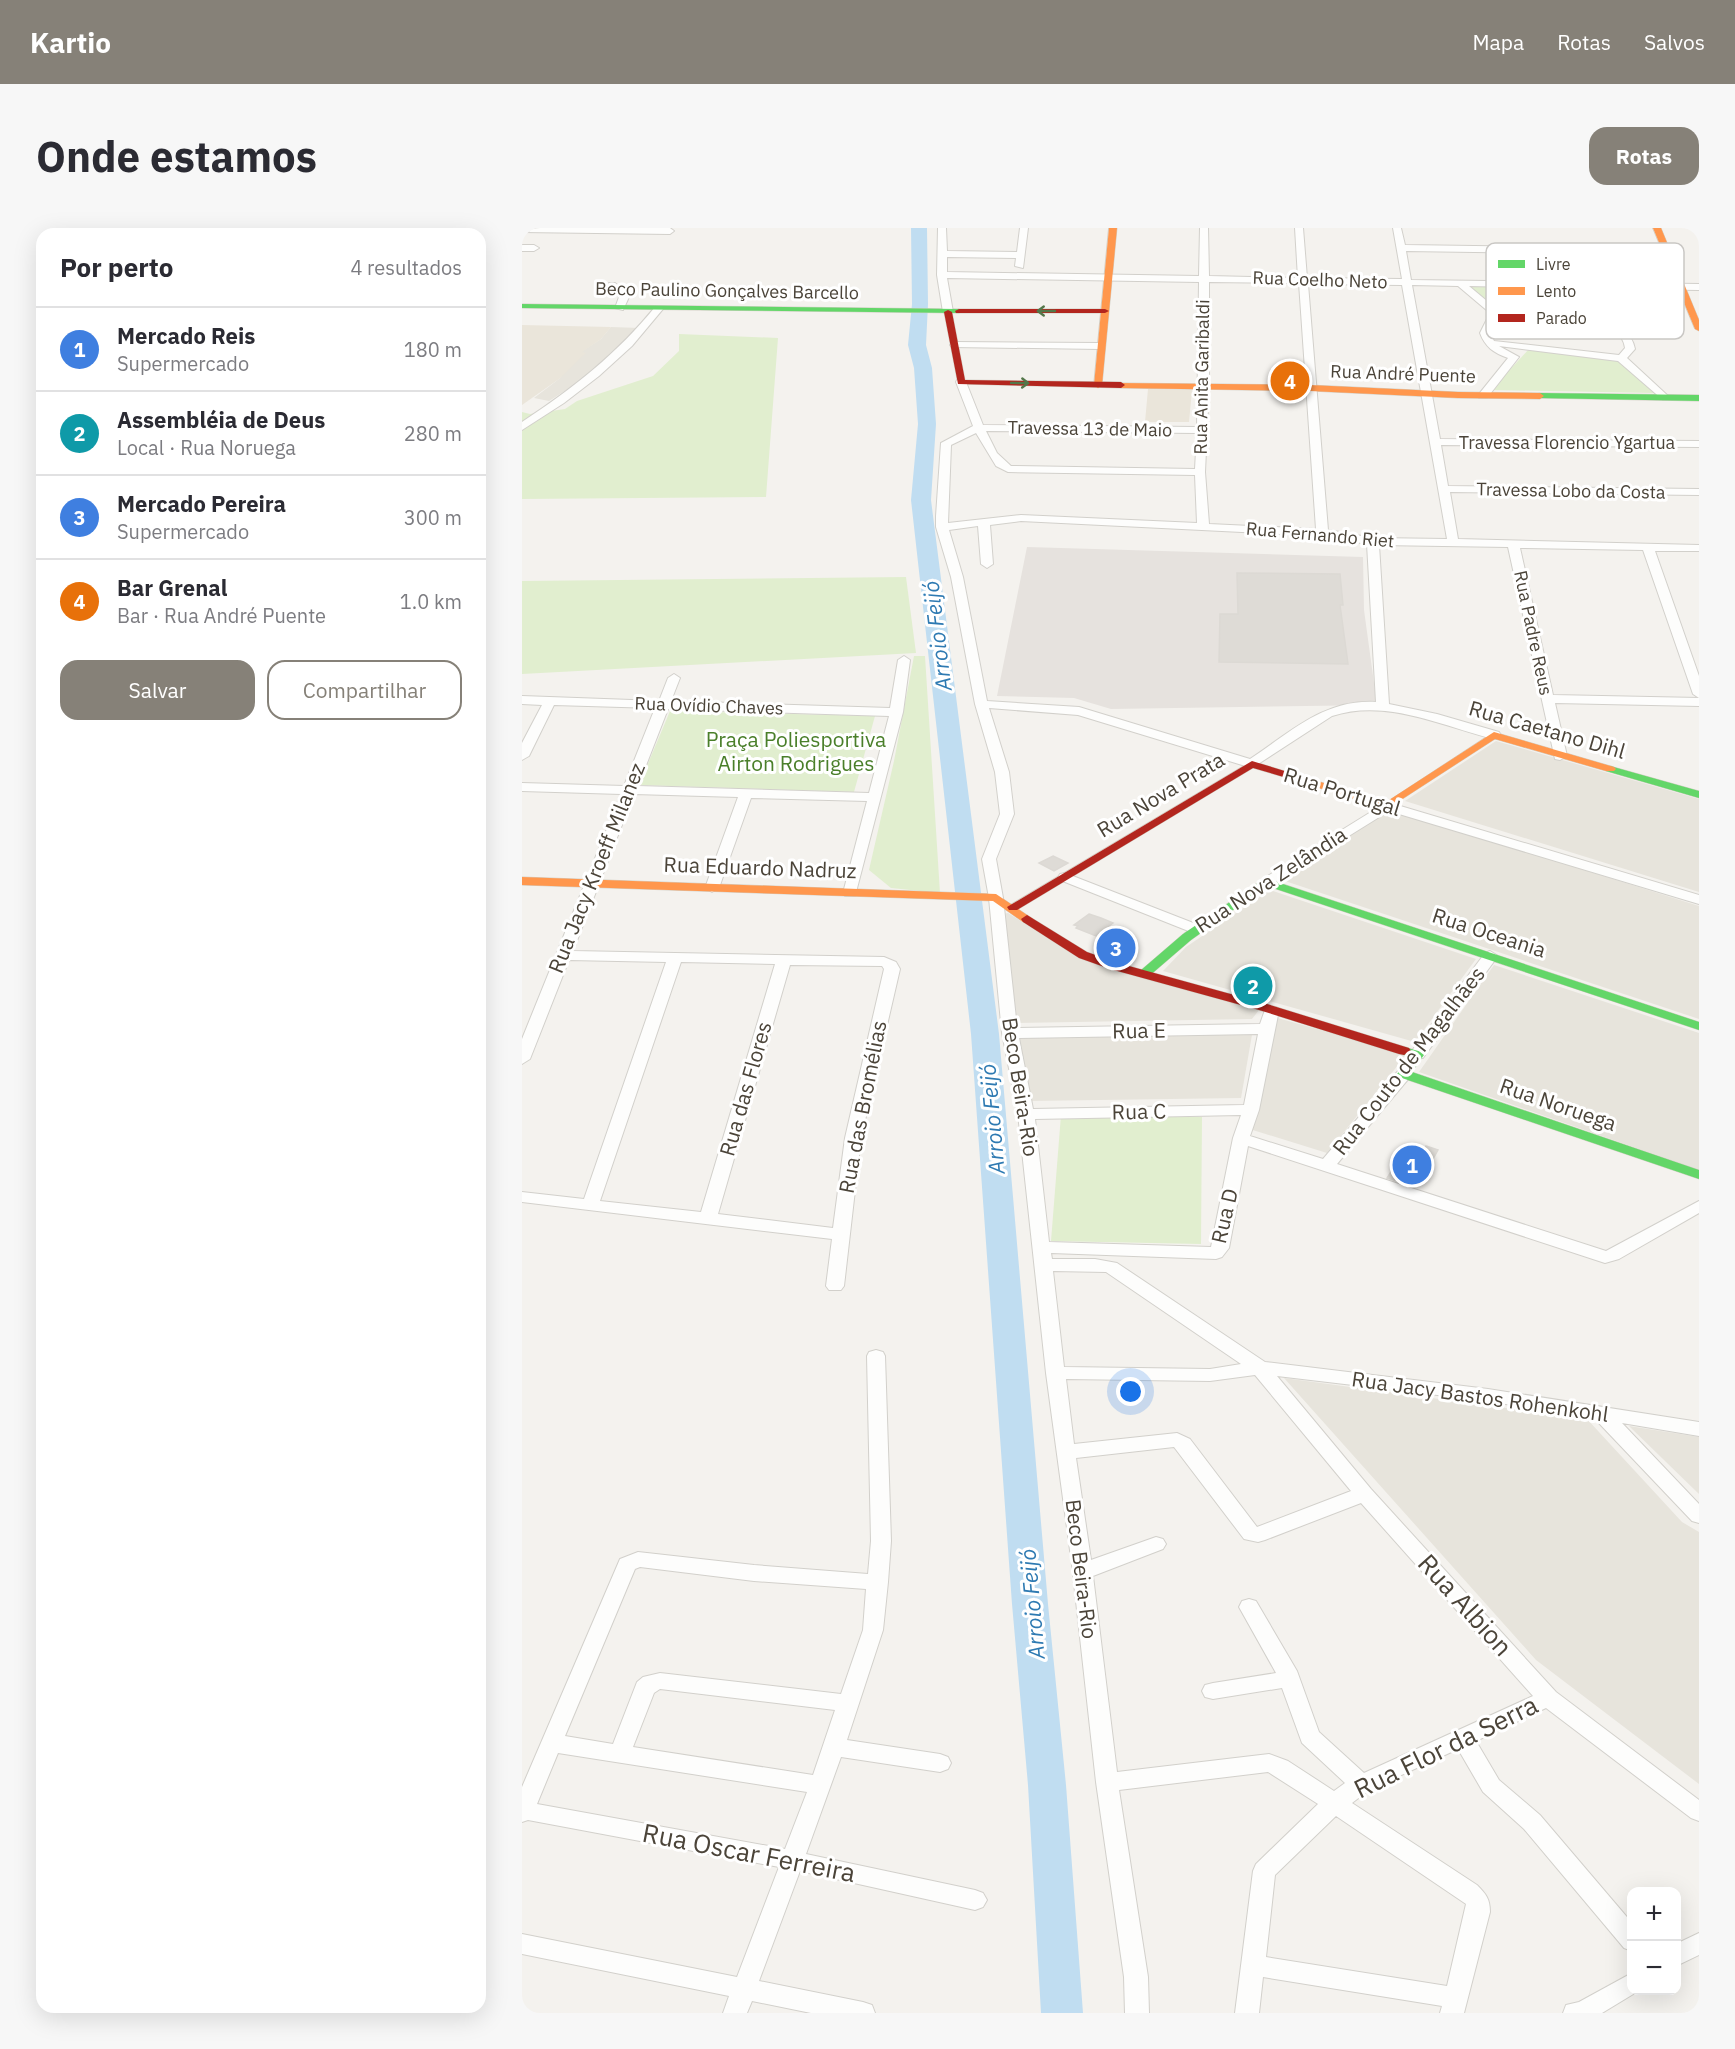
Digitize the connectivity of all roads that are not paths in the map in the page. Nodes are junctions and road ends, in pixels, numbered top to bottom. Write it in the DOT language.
graph roads {
  1 [pos="942,228"];
  2 [pos="1024,228"];
  3 [pos="1113,228"];
  4 [pos="1204,228"];
  5 [pos="1299,228"];
  6 [pos="1397,228"];
  7 [pos="1657,228"];
  8 [pos="522,229"];
  9 [pos="670,231"];
  10 [pos="1663,243"];
  11 [pos="522,248"];
  12 [pos="534,248"];
  13 [pos="1401,248"];
  14 [pos="1486,249"];
  15 [pos="943,254"];
  16 [pos="1021,255"];
  17 [pos="942,275"];
  18 [pos="1019,276"];
  19 [pos="1108,277"];
  20 [pos="1203,277"];
  21 [pos="1305,279"];
  22 [pos="1407,283"];
  23 [pos="1461,284"];
  24 [pos="1486,284"];
  25 [pos="612,285"];
  26 [pos="1684,293"];
  27 [pos="1486,305"];
  28 [pos="522,306"];
  29 [pos="620,308"];
  30 [pos="658,309"];
  31 [pos="1105,311"];
  32 [pos="948,312"];
  33 [pos="1699,329"];
  34 [pos="1628,339"];
  35 [pos="1487,341"];
  36 [pos="955,345"];
  37 [pos="1100,346"];
  38 [pos="1522,347"];
  39 [pos="1514,357"];
  40 [pos="1621,358"];
  41 [pos="961,382"];
  42 [pos="1098,386"];
  43 [pos="1204,386"];
  44 [pos="1310,388"];
  45 [pos="1428,394"];
  46 [pos="1483,396"];
  47 [pos="1663,398"];
  48 [pos="1699,398"];
  49 [pos="522,427"];
  50 [pos="978,428"];
  51 [pos="1203,430"];
  52 [pos="1435,442"];
  53 [pos="1699,444"];
  54 [pos="1200,472"];
  55 [pos="1444,489"];
  56 [pos="1699,492"];
  57 [pos="984,524"];
  58 [pos="942,527"];
  59 [pos="1203,527"];
  60 [pos="1322,533"];
  61 [pos="1372,541"];
  62 [pos="1453,543"];
  63 [pos="1513,544"];
  64 [pos="1648,547"];
  65 [pos="1699,548"];
  66 [pos="987,564"];
  67 [pos="904,660"];
  68 [pos="674,678"];
  69 [pos="1699,694"];
  70 [pos="1547,699"];
  71 [pos="522,700"];
  72 [pos="550,701"];
  73 [pos="1699,702"];
  74 [pos="664,704"];
  75 [pos="981,704"];
  76 [pos="1383,705"];
  77 [pos="896,712"];
  78 [pos="1327,713"];
  79 [pos="1494,735"];
  80 [pos="522,756"];
  81 [pos="1560,756"];
  82 [pos="1252,764"];
  83 [pos="522,787"];
  84 [pos="628,790"];
  85 [pos="746,793"];
  86 [pos="1699,795"];
  87 [pos="875,797"];
  88 [pos="1387,806"];
  89 [pos="1065,877"];
  90 [pos="522,881"];
  91 [pos="1265,882"];
  92 [pos="592,883"];
  93 [pos="712,888"];
  94 [pos="850,892"];
  95 [pos="1699,900"];
  96 [pos="998,901"];
  97 [pos="1196,929"];
  98 [pos="562,955"];
  99 [pos="676,956"];
  100 [pos="1490,956"];
  101 [pos="784,960"];
  102 [pos="1144,974"];
  103 [pos="1271,1010"];
  104 [pos="1699,1026"];
  105 [pos="1267,1029"];
  106 [pos="1010,1033"];
  107 [pos="1418,1055"];
  108 [pos="522,1059"];
  109 [pos="1404,1074"];
  110 [pos="1251,1110"];
  111 [pos="1026,1114"];
  112 [pos="1241,1138"];
  113 [pos="1327,1165"];
  114 [pos="1699,1175"];
  115 [pos="522,1197"];
  116 [pos="590,1205"];
  117 [pos="1699,1206"];
  118 [pos="708,1219"];
  119 [pos="840,1234"];
  120 [pos="1043,1256"];
  121 [pos="835,1286"];
  122 [pos="876,1356"];
  123 [pos="1260,1368"];
  124 [pos="1055,1373"];
  125 [pos="1601,1413"];
  126 [pos="1699,1430"];
  127 [pos="1065,1452"];
  128 [pos="1364,1494"];
  129 [pos="1699,1516"];
  130 [pos="1156,1544"];
  131 [pos="1082,1572"];
  132 [pos="878,1582"];
  133 [pos="1249,1606"];
  134 [pos="1289,1679"];
  135 [pos="1213,1691"];
  136 [pos="1548,1698"];
  137 [pos="849,1703"];
  138 [pos="1462,1736"];
  139 [pos="553,1743"];
  140 [pos="834,1747"];
  141 [pos="620,1753"];
  142 [pos="940,1763"];
  143 [pos="1107,1782"];
  144 [pos="1361,1784"];
  145 [pos="821,1785"];
  146 [pos="1333,1804"];
  147 [pos="522,1811"];
  148 [pos="1699,1812"];
  149 [pos="792,1860"];
  150 [pos="975,1900"];
  151 [pos="1627,1935"];
  152 [pos="1699,1943"];
  153 [pos="522,1944"];
  154 [pos="1681,1954"];
  155 [pos="1253,1965"];
  156 [pos="1627,1986"];
  157 [pos="744,1987"];
  158 [pos="1453,2006"];
  159 [pos="735,2013"];
  160 [pos="863,2013"];
  161 [pos="1137,2013"];
  162 [pos="1247,2013"];
  163 [pos="1575,2013"];
  1 -- 15 [label="street"];
  2 -- 16 [label="street"];
  3 -- 19 [label="main road"];
  4 -- 20 [label="street, Rua Anita Garibaldi"];
  5 -- 21 [label="street"];
  6 -- 13 [label="street"];
  7 -- 10 [label="main road"];
  8 -- 9 [label="street"];
  11 -- 12 [label="street"];
  13 -- 14 [label="street"];
  13 -- 22 [label="street"];
  15 -- 16 [label="street"];
  15 -- 17 [label="street"];
  16 -- 18 [label="street"];
  17 -- 18 [label="street, Rua Coelho Neto"];
  17 -- 32 [label="street"];
  18 -- 19 [label="street, Rua Coelho Neto"];
  19 -- 20 [label="street, Rua Coelho Neto"];
  19 -- 31 [label="main road"];
  20 -- 21 [label="street, Rua Coelho Neto"];
  20 -- 43 [label="street, Rua Anita Garibaldi"];
  21 -- 22 [label="street, Rua Coelho Neto"];
  21 -- 44 [label="street"];
  22 -- 23 [label="street, Rua Coelho Neto"];
  22 -- 45 [label="street"];
  23 -- 24 [label="street, Rua Coelho Neto"];
  23 -- 27 [label="street"];
  25 -- 29 [label="street"];
  26 -- 33 [label="main road"];
  28 -- 29 [label="main road, Beco Paulino Gonçalves Barcello"];
  29 -- 30 [label="main road, Beco Paulino Gonçalves Barcello"];
  30 -- 32 [label="main road, Beco Paulino Gonçalves Barcello"];
  30 -- 49 [label="street"];
  31 -- 32 [label="main road, Beco Paulino Gonçalves Barcello, one-way"];
  31 -- 37 [label="main road"];
  32 -- 36 [label="main road"];
  34 -- 40 [label="street"];
  35 -- 38 [label="street"];
  35 -- 39 [label="street"];
  36 -- 37 [label="street"];
  36 -- 41 [label="main road"];
  37 -- 42 [label="main road"];
  38 -- 39 [label="street"];
  38 -- 40 [label="street"];
  39 -- 46 [label="street"];
  40 -- 47 [label="street"];
  41 -- 42 [label="main road, Rua André Puente, one-way"];
  41 -- 50 [label="street"];
  42 -- 43 [label="main road, Rua André Puente"];
  43 -- 44 [label="main road, Rua André Puente"];
  43 -- 51 [label="street, Rua Anita Garibaldi"];
  44 -- 45 [label="main road, Rua André Puente"];
  44 -- 60 [label="street"];
  45 -- 46 [label="main road, Rua André Puente"];
  45 -- 52 [label="street"];
  46 -- 47 [label="main road, Rua André Puente"];
  47 -- 48 [label="main road, Rua André Puente"];
  50 -- 51 [label="street, Travessa 13 de Maio"];
  50 -- 54 [label="street"];
  50 -- 58 [label="street, Beco Beira-Rio"];
  51 -- 54 [label="street, Rua Anita Garibaldi"];
  52 -- 53 [label="street, Travessa Florencio Ygartua"];
  52 -- 55 [label="street"];
  54 -- 59 [label="street, Rua Anita Garibaldi"];
  55 -- 56 [label="street, Travessa Lobo da Costa"];
  55 -- 62 [label="street"];
  57 -- 58 [label="street, Rua Fernando Riet"];
  57 -- 59 [label="street, Rua Fernando Riet"];
  57 -- 66 [label="street"];
  58 -- 75 [label="street, Beco Beira-Rio"];
  59 -- 60 [label="street, Rua Fernando Riet"];
  60 -- 61 [label="street, Rua Fernando Riet"];
  61 -- 62 [label="street, Rua Fernando Riet"];
  61 -- 76 [label="street"];
  62 -- 63 [label="street, Rua Fernando Riet"];
  63 -- 64 [label="street, Rua Fernando Riet"];
  63 -- 70 [label="street, Rua Padre Reus"];
  64 -- 65 [label="street, Rua Fernando Riet"];
  64 -- 69 [label="street"];
  67 -- 77 [label="street"];
  68 -- 74 [label="street, Rua Jacy Kroeff Milanez"];
  70 -- 73 [label="street"];
  70 -- 81 [label="street, Rua Padre Reus"];
  71 -- 72 [label="street, Rua Ovídio Chaves"];
  72 -- 74 [label="street, Rua Ovídio Chaves"];
  72 -- 80 [label="street"];
  74 -- 77 [label="street, Rua Ovídio Chaves"];
  74 -- 84 [label="street, Rua Jacy Kroeff Milanez"];
  75 -- 82 [label="street, Rua Portugal"];
  75 -- 96 [label="street, Beco Beira-Rio"];
  76 -- 78 [label="street, Rua Caetano Dihl"];
  76 -- 79 [label="street, Rua Caetano Dihl"];
  77 -- 87 [label="street"];
  78 -- 82 [label="street, Rua Nova Prata"];
  79 -- 81 [label="main road, Rua Caetano Dihl"];
  79 -- 88 [label="main road, Rua Nova Zelândia"];
  81 -- 86 [label="main road, Rua Caetano Dihl"];
  82 -- 88 [label="main road, Rua Portugal"];
  82 -- 89 [label="main road, Rua Nova Prata"];
  83 -- 84 [label="street"];
  84 -- 85 [label="street"];
  84 -- 92 [label="street, Rua Jacy Kroeff Milanez"];
  85 -- 87 [label="street"];
  85 -- 93 [label="street"];
  87 -- 94 [label="street"];
  88 -- 91 [label="street, Rua Nova Zelândia"];
  88 -- 95 [label="street, Rua Portugal"];
  89 -- 96 [label="main road, Rua Nova Prata"];
  89 -- 97 [label="street"];
  90 -- 92 [label="main road, Rua Eduardo Nadruz"];
  91 -- 97 [label="main road, Rua Nova Zelândia"];
  91 -- 100 [label="main road, Rua Oceania"];
  92 -- 93 [label="main road, Rua Eduardo Nadruz"];
  92 -- 98 [label="street, Rua Jacy Kroeff Milanez"];
  93 -- 94 [label="main road, Rua Eduardo Nadruz"];
  94 -- 96 [label="main road, Rua Eduardo Nadruz"];
  96 -- 102 [label="main road"];
  96 -- 106 [label="street, Beco Beira-Rio"];
  97 -- 102 [label="main road, Rua Nova Zelândia"];
  98 -- 99 [label="street"];
  98 -- 108 [label="street, Rua Jacy Kroeff Milanez"];
  99 -- 101 [label="street"];
  99 -- 116 [label="street"];
  100 -- 104 [label="main road, Rua Oceania"];
  100 -- 107 [label="street, Rua Couto de Magalhães"];
  101 -- 118 [label="street, Rua das Flores"];
  101 -- 119 [label="street, Rua das Bromélias"];
  102 -- 103 [label="main road"];
  103 -- 105 [label="street, Rua D"];
  103 -- 107 [label="main road"];
  105 -- 106 [label="street, Rua E"];
  105 -- 110 [label="street, Rua D"];
  106 -- 111 [label="street, Beco Beira-Rio"];
  107 -- 109 [label="main road, Rua Couto de Magalhães"];
  109 -- 113 [label="street, Rua Couto de Magalhães"];
  109 -- 114 [label="main road, Rua Noruega"];
  110 -- 111 [label="street, Rua C"];
  110 -- 112 [label="street, Rua D"];
  111 -- 120 [label="street, Beco Beira-Rio"];
  112 -- 113 [label="street, Rua Couto de Magalhães"];
  112 -- 120 [label="street, Rua D"];
  113 -- 117 [label="street, Rua Couto de Magalhães"];
  115 -- 116 [label="street"];
  116 -- 118 [label="street"];
  118 -- 119 [label="street"];
  119 -- 121 [label="street, Rua das Bromélias"];
  120 -- 123 [label="street, Rua Albion"];
  120 -- 124 [label="street, Beco Beira-Rio"];
  122 -- 132 [label="street"];
  123 -- 124 [label="street"];
  123 -- 125 [label="street, Rua Jacy Bastos Rohenkohl"];
  123 -- 128 [label="street, Rua Albion"];
  124 -- 127 [label="street, Beco Beira-Rio"];
  125 -- 126 [label="street, Rua Jacy Bastos Rohenkohl"];
  125 -- 129 [label="street"];
  127 -- 128 [label="street"];
  127 -- 131 [label="street, Beco Beira-Rio"];
  128 -- 136 [label="street, Rua Albion"];
  130 -- 131 [label="street"];
  131 -- 143 [label="street, Beco Beira-Rio"];
  132 -- 137 [label="street"];
  132 -- 139 [label="street"];
  133 -- 134 [label="street"];
  134 -- 135 [label="street"];
  134 -- 144 [label="street"];
  136 -- 138 [label="street, Rua Flor da Serra"];
  136 -- 148 [label="street, Rua Albion"];
  137 -- 140 [label="street"];
  137 -- 141 [label="street"];
  138 -- 144 [label="street, Rua Flor da Serra"];
  138 -- 151 [label="street"];
  139 -- 141 [label="street"];
  139 -- 147 [label="street"];
  140 -- 142 [label="street"];
  140 -- 145 [label="street"];
  141 -- 145 [label="street"];
  143 -- 146 [label="street"];
  143 -- 161 [label="street, Beco Beira-Rio"];
  144 -- 146 [label="street, Rua Flor da Serra"];
  145 -- 149 [label="street"];
  146 -- 155 [label="street, Rua Flor da Serra"];
  146 -- 158 [label="street"];
  147 -- 149 [label="street, Rua Oscar Ferreira"];
  149 -- 150 [label="street, Rua Oscar Ferreira"];
  149 -- 157 [label="street"];
  152 -- 154 [label="street"];
  153 -- 157 [label="street"];
  155 -- 158 [label="street"];
  155 -- 162 [label="street, Rua Flor da Serra"];
  156 -- 163 [label="street"];
  157 -- 159 [label="street"];
  157 -- 160 [label="street"];
}
